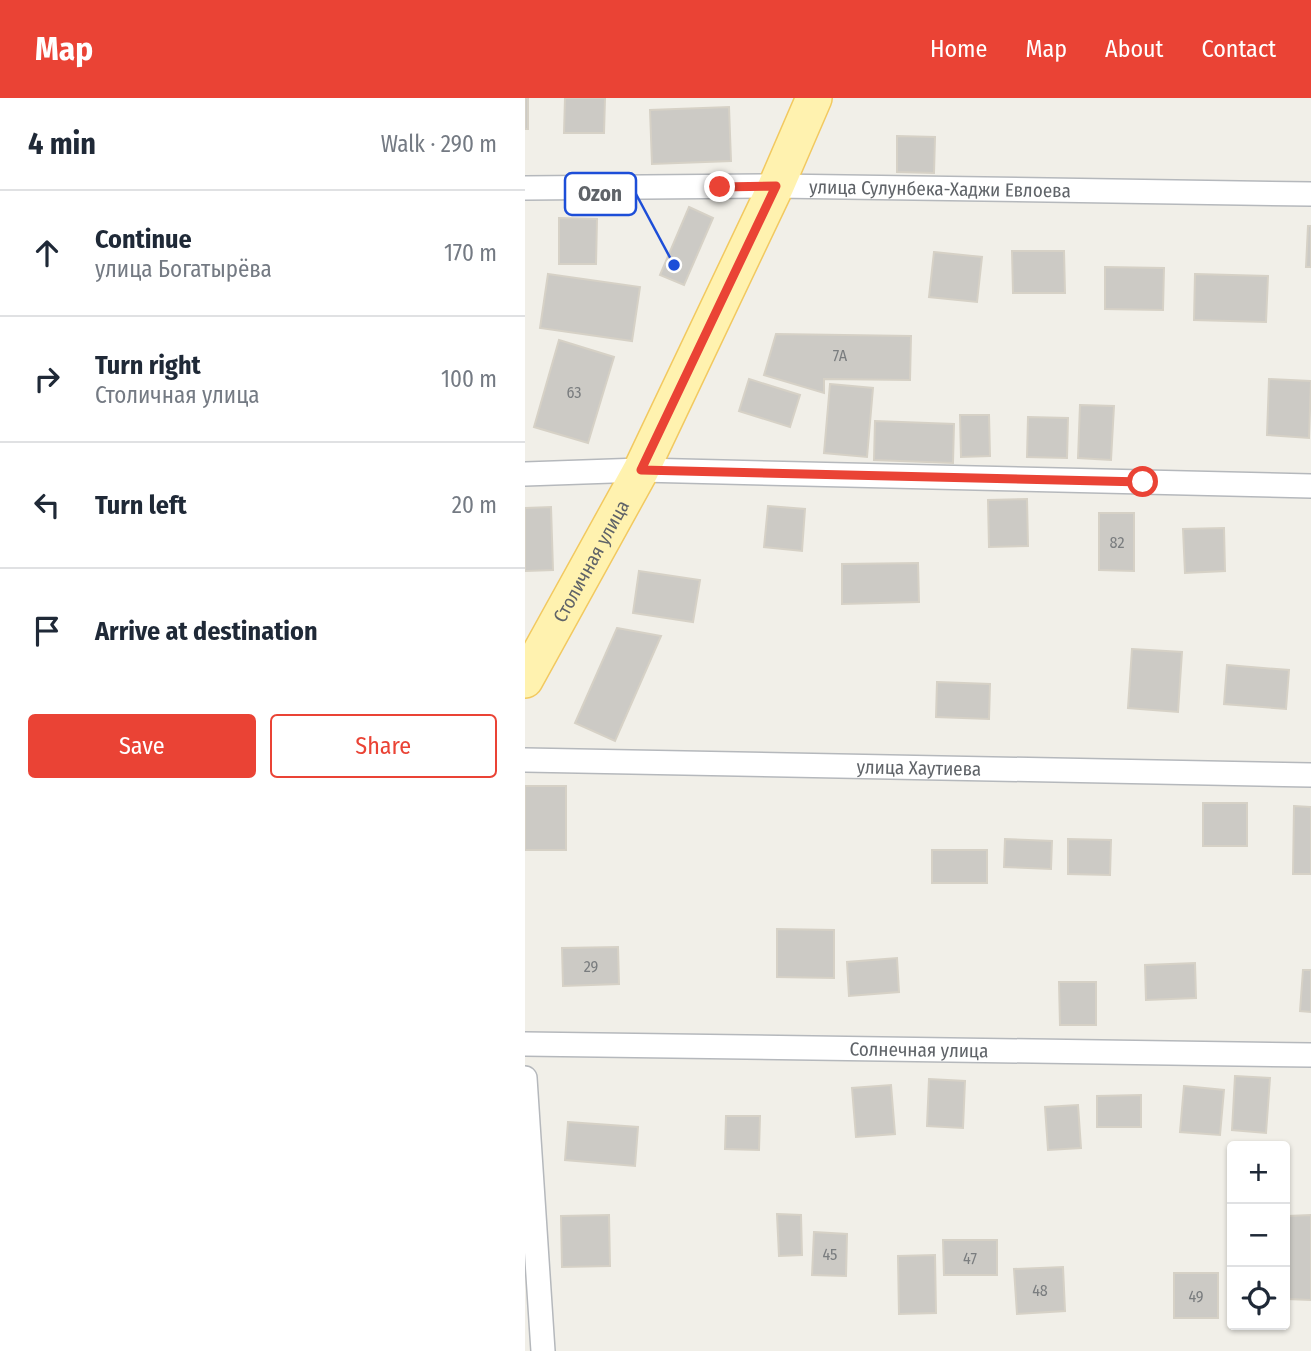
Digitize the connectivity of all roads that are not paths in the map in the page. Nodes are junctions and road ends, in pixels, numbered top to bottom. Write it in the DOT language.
graph roads {
  1 [pos="814,98"];
  2 [pos="776,186"];
  3 [pos="525,188"];
  4 [pos="1311,194"];
  5 [pos="641,470"];
  6 [pos="525,474"];
  7 [pos="1311,486"];
  8 [pos="525,680"];
  9 [pos="525,760"];
  10 [pos="1311,775"];
  11 [pos="525,1044"];
  12 [pos="1311,1055"];
  13 [pos="525,1078"];
  14 [pos="543,1351"];
  1 -- 2 [label="main road, Столичная улица"];
  2 -- 3 [label="street, улица Сулунбека-Хаджи Евлоева"];
  2 -- 4 [label="street, улица Сулунбека-Хаджи Евлоева"];
  2 -- 5 [label="main road, Столичная улица"];
  5 -- 6 [label="street"];
  5 -- 7 [label="street"];
  5 -- 8 [label="main road, Столичная улица"];
  9 -- 10 [label="street, улица Хаутиева"];
  11 -- 12 [label="street, Солнечная улица"];
  13 -- 14 [label="street"];
}
